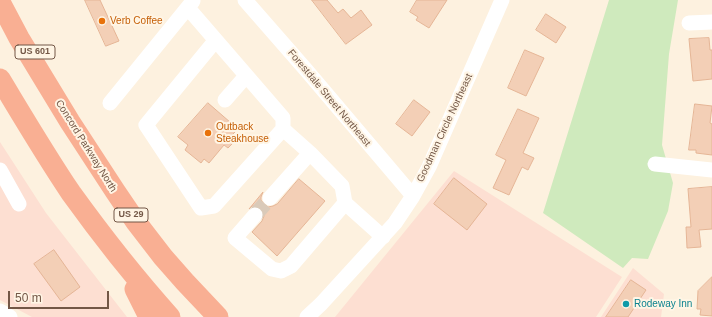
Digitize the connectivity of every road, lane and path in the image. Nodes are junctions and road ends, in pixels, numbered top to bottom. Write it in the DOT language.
graph roads {
  1 [pos="13,0"];
  2 [pos="245,0"];
  3 [pos="502,0"];
  4 [pos="0,2"];
  5 [pos="191,4"];
  6 [pos="712,22"];
  7 [pos="689,23"];
  8 [pos="215,41"];
  9 [pos="246,76"];
  10 [pos="0,79"];
  11 [pos="225,100"];
  12 [pos="59,103"];
  13 [pos="110,103"];
  14 [pos="283,129"];
  15 [pos="310,153"];
  16 [pos="655,164"];
  17 [pos="0,170"];
  18 [pos="712,170"];
  19 [pos="413,196"];
  20 [pos="270,198"];
  21 [pos="345,202"];
  22 [pos="19,204"];
  23 [pos="255,215"];
  24 [pos="383,237"];
  25 [pos="115,251"];
  26 [pos="0,311"];
  27 [pos="10,317"];
  28 [pos="149,317"];
  29 [pos="170,317"];
  30 [pos="218,317"];
  31 [pos="308,317"];
  1 -- 12 [label="highway, US 601"];
  2 -- 19 [label="street, Forestdale Street Northeast"];
  3 -- 19 [label="street, Goodman Circle Northeast"];
  4 -- 12 [label="highway, Concord Parkway North / US 29"];
  5 -- 8 [label="street"];
  5 -- 13 [label="street"];
  6 -- 7 [label="street"];
  8 -- 9 [label="street"];
  8 -- 14 [label="street"];
  9 -- 11 [label="street"];
  9 -- 14 [label="street"];
  10 -- 25 [label="highway"];
  12 -- 30 [label="highway, Concord Parkway North / US 29"];
  14 -- 15 [label="street"];
  15 -- 20 [label="street"];
  15 -- 21 [label="street"];
  16 -- 18 [label="street"];
  17 -- 22 [label="street"];
  19 -- 24 [label="street, Goodman Circle Northeast"];
  21 -- 23 [label="street"];
  21 -- 24 [label="street"];
  24 -- 31 [label="street, Goodman Circle Northeast"];
  25 -- 28 [label="highway"];
  25 -- 29 [label="highway"];
  26 -- 27 [label="street"];
}
